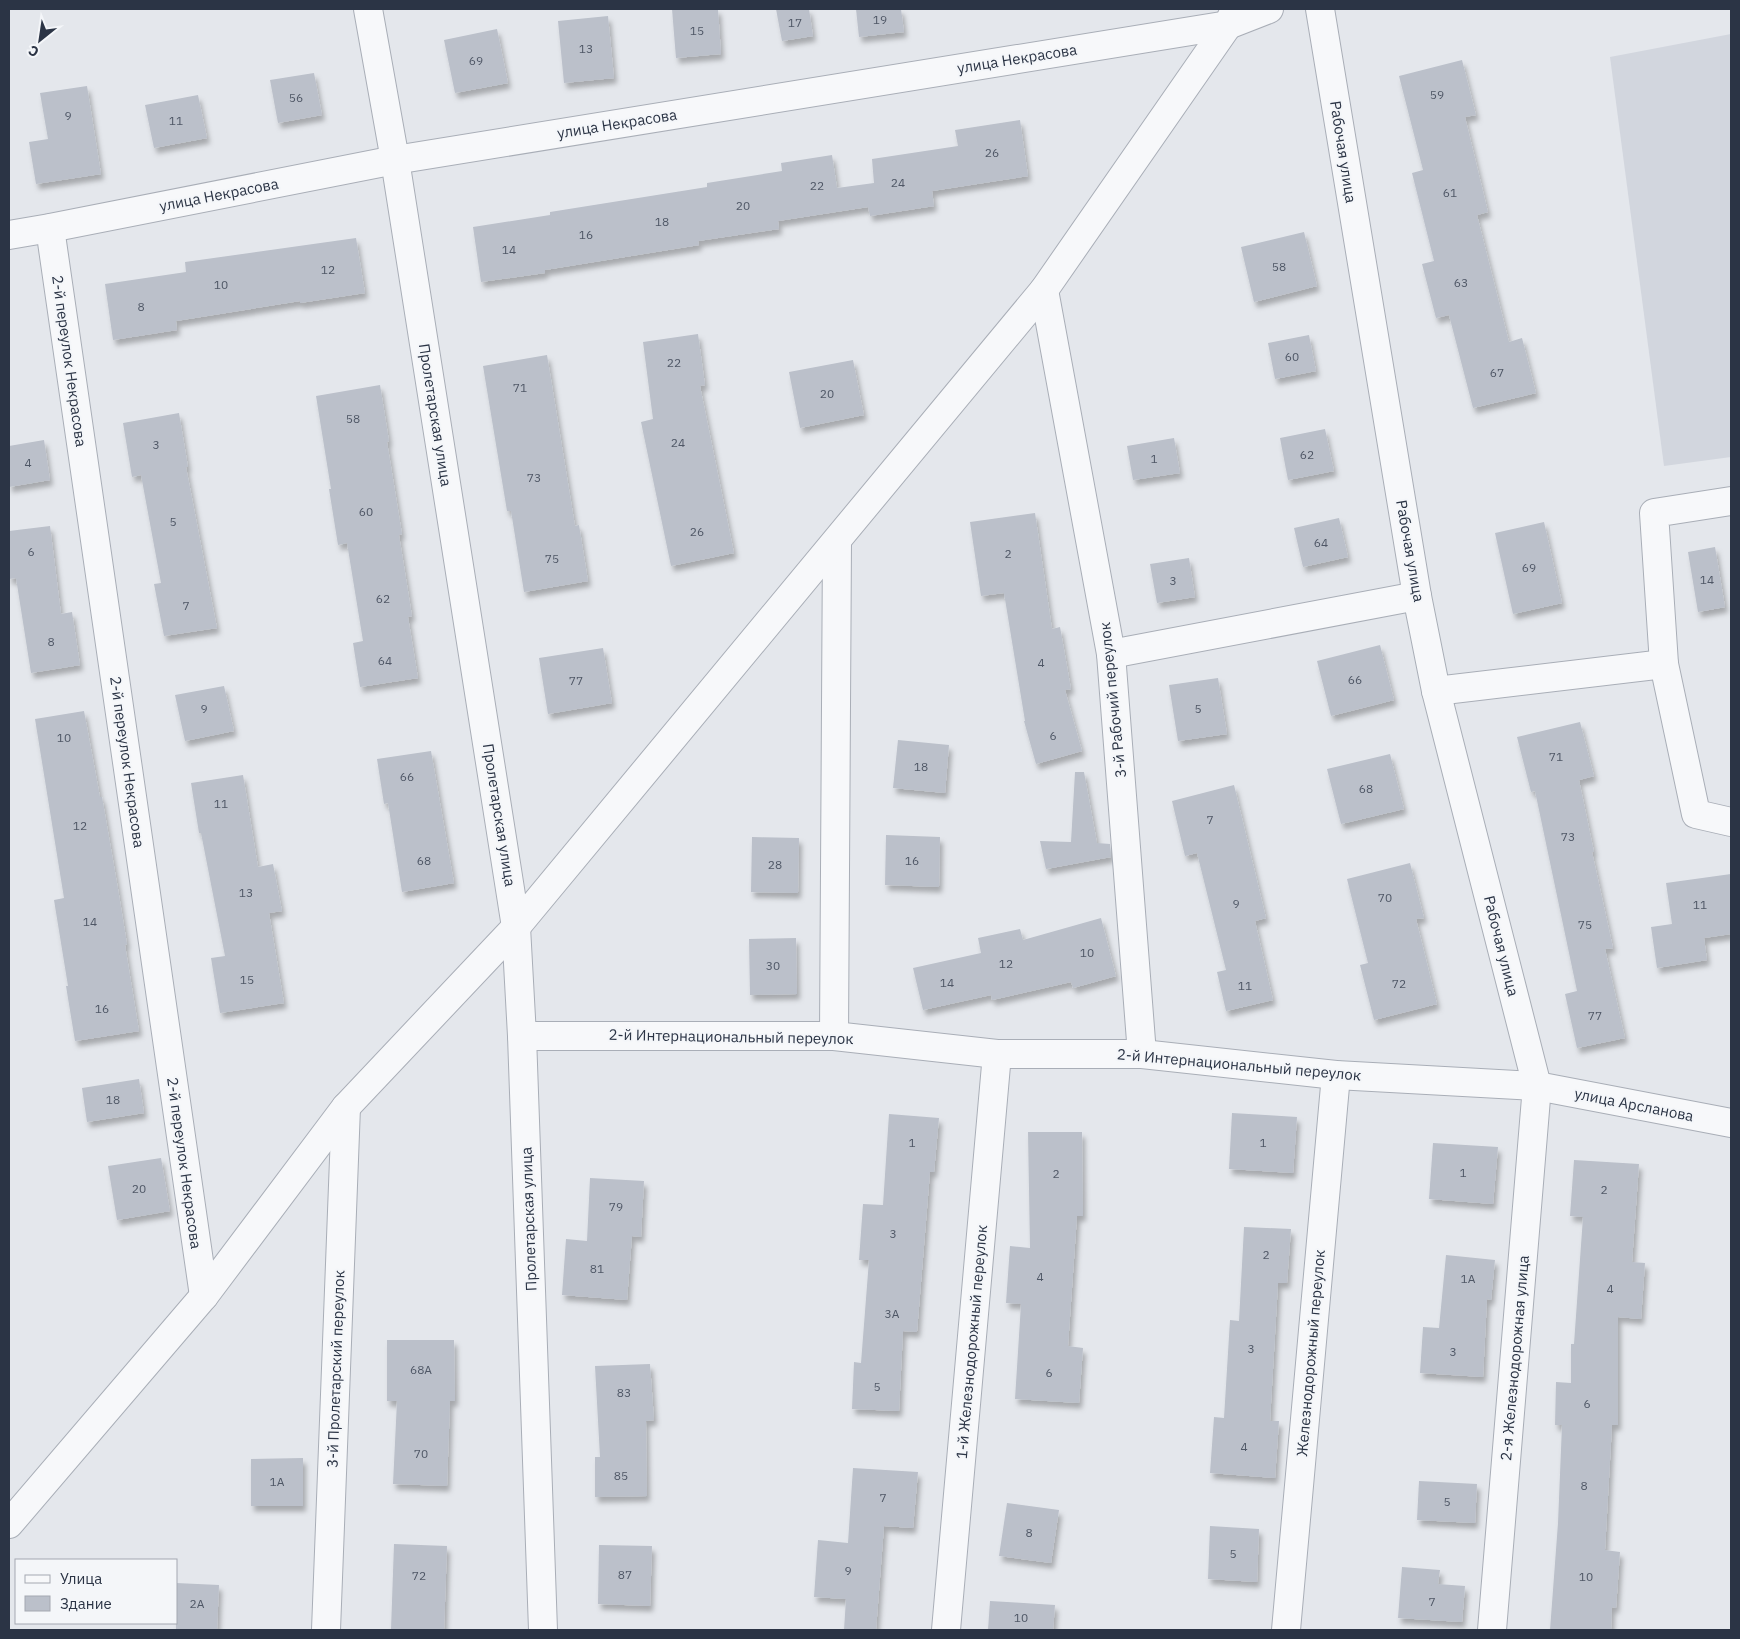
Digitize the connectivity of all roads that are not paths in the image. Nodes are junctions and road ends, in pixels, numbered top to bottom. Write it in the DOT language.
graph roads {
  1 [pos="368,9"];
  2 [pos="1270,9"];
  3 [pos="1320,9"];
  4 [pos="1232,17"];
  5 [pos="395,160"];
  6 [pos="50,228"];
  7 [pos="9,235"];
  8 [pos="1044,290"];
  9 [pos="1731,501"];
  10 [pos="837,541"];
  11 [pos="1417,596"];
  12 [pos="1111,654"];
  13 [pos="1664,664"];
  14 [pos="1436,691"];
  15 [pos="1731,822"];
  16 [pos="516,926"];
  17 [pos="522,1036"];
  18 [pos="834,1036"];
  19 [pos="997,1054"];
  20 [pos="1142,1054"];
  21 [pos="1336,1075"];
  22 [pos="1537,1086"];
  23 [pos="346,1108"];
  24 [pos="1731,1123"];
  25 [pos="204,1296"];
  26 [pos="9,1524"];
  27 [pos="326,1630"];
  28 [pos="543,1630"];
  29 [pos="946,1630"];
  30 [pos="1286,1630"];
  31 [pos="1492,1630"];
  1 -- 5 [label="street, Пролетарская улица"];
  2 -- 4 [label="street, улица Некрасова"];
  3 -- 11 [label="street, Рабочая улица"];
  4 -- 5 [label="street, улица Некрасова"];
  4 -- 8 [label="street"];
  5 -- 6 [label="street, улица Некрасова"];
  5 -- 16 [label="street, Пролетарская улица"];
  6 -- 7 [label="street, улица Некрасова"];
  6 -- 25 [label="street, 2-й переулок Некрасова"];
  8 -- 10 [label="street"];
  8 -- 12 [label="street, 3-й Рабочий переулок"];
  9 -- 13 [label="street"];
  10 -- 16 [label="street"];
  10 -- 18 [label="street"];
  11 -- 12 [label="street"];
  11 -- 14 [label="street, Рабочая улица"];
  12 -- 20 [label="street, 3-й Рабочий переулок"];
  13 -- 14 [label="street"];
  13 -- 15 [label="street"];
  14 -- 22 [label="street, Рабочая улица"];
  16 -- 17 [label="street, Пролетарская улица"];
  16 -- 23 [label="street"];
  17 -- 18 [label="street, 2-й Интернациональный переулок"];
  17 -- 28 [label="street, Пролетарская улица"];
  18 -- 19 [label="street, 2-й Интернациональный переулок"];
  19 -- 20 [label="street, 2-й Интернациональный переулок"];
  19 -- 29 [label="street, 1-й Железнодорожный переулок"];
  20 -- 21 [label="street, 2-й Интернациональный переулок"];
  21 -- 22 [label="street, 2-й Интернациональный переулок"];
  21 -- 30 [label="street, Железнодорожный переулок"];
  22 -- 24 [label="street, улица Арсланова"];
  22 -- 31 [label="street, 2-я Железнодорожная улица"];
  23 -- 25 [label="street"];
  23 -- 27 [label="street, 3-й Пролетарский переулок"];
  25 -- 26 [label="street"];
}
